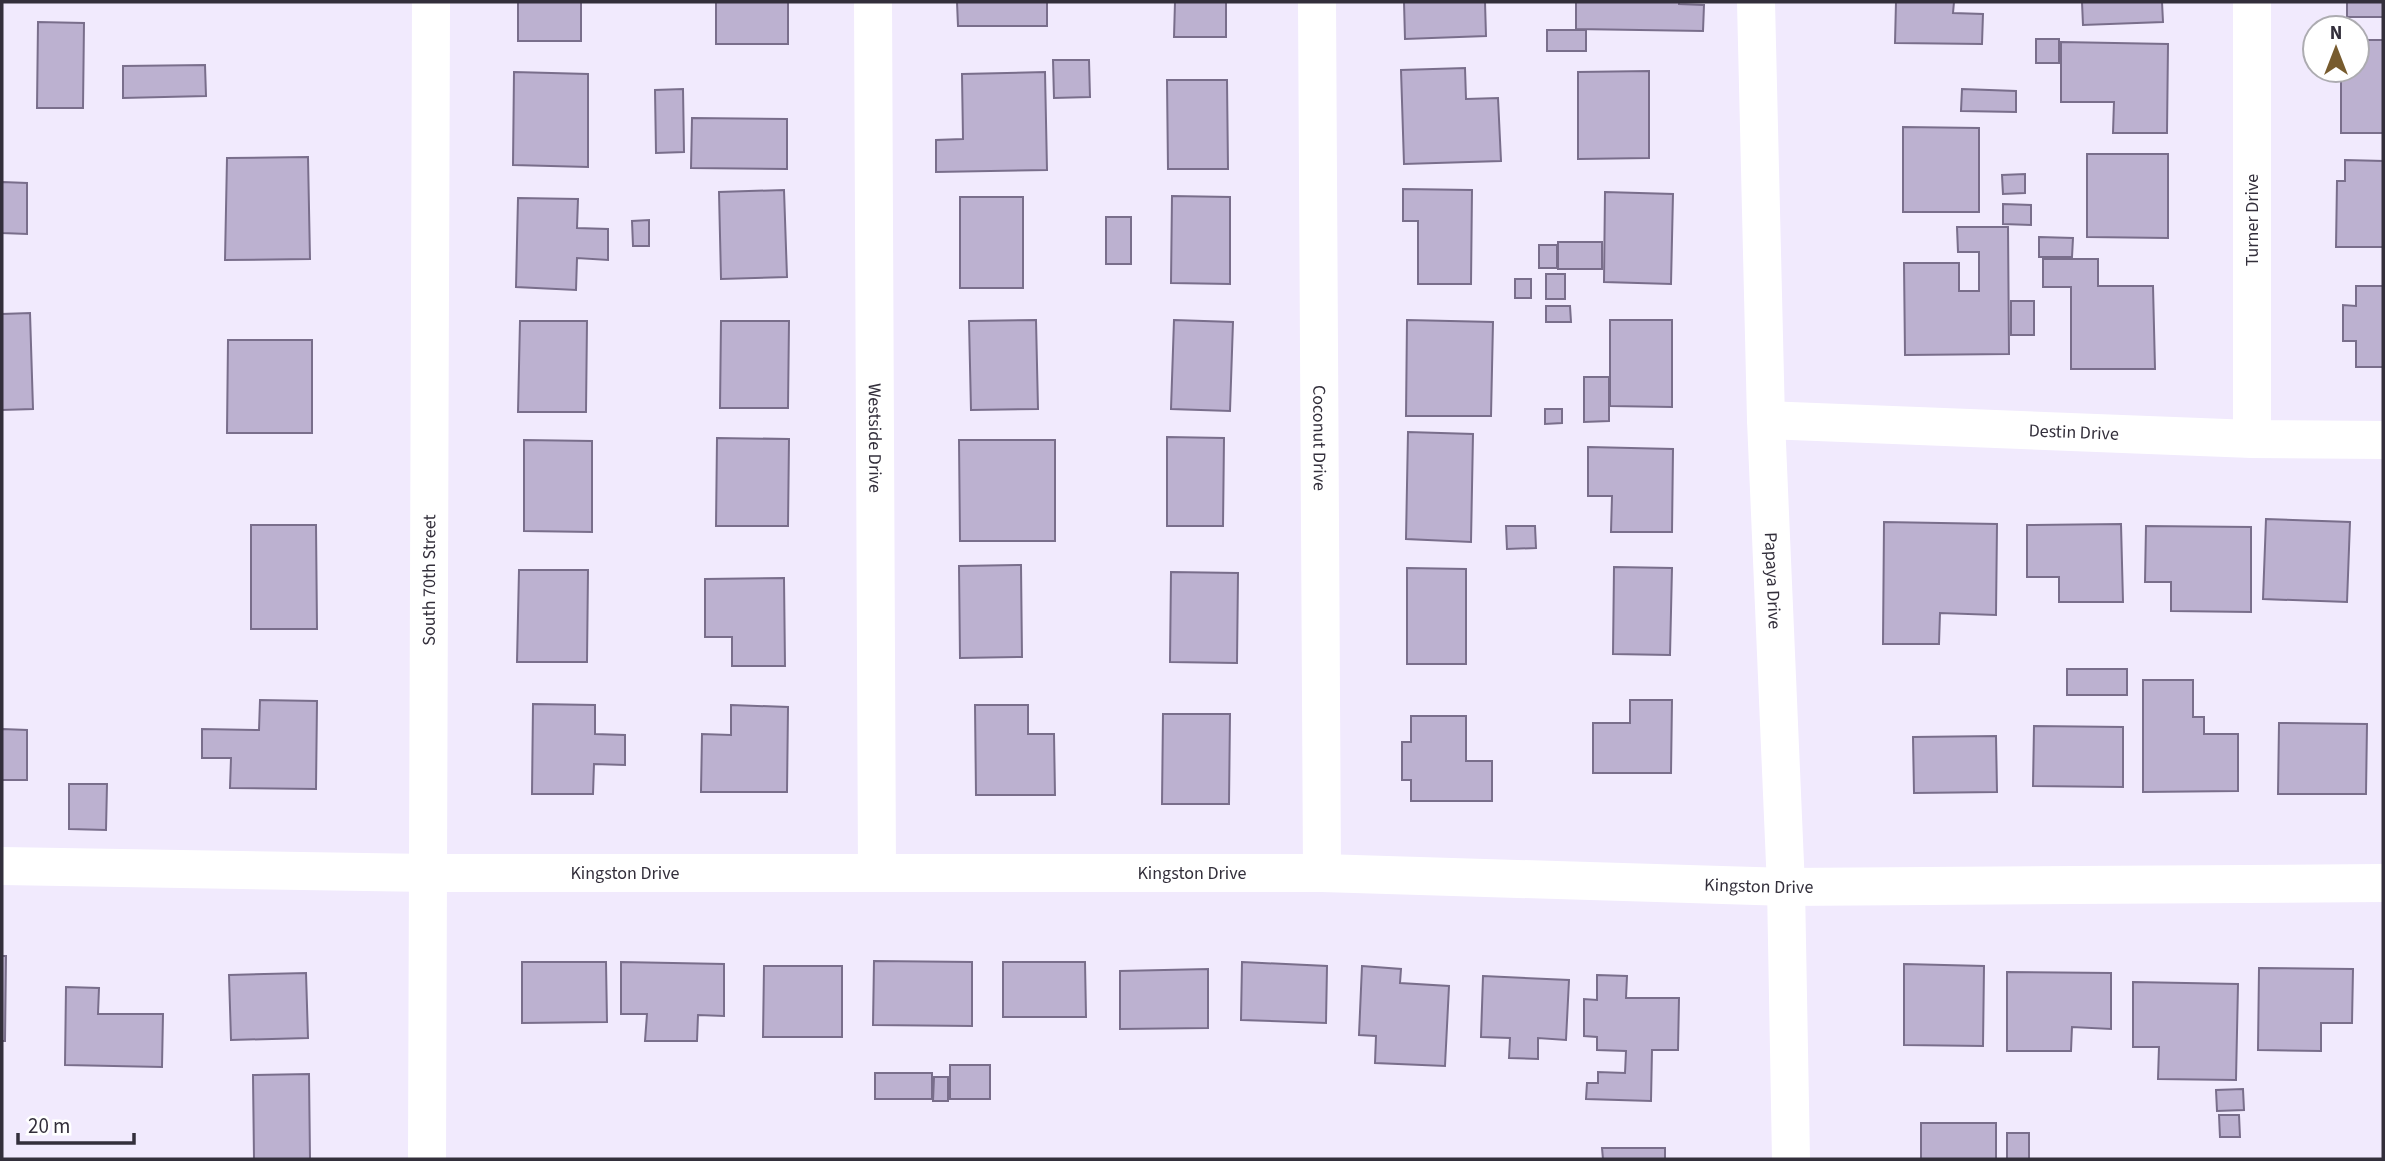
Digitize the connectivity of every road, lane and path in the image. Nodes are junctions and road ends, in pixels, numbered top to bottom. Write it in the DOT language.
graph roads {
  1 [pos="431,2"];
  2 [pos="873,2"];
  3 [pos="1317,2"];
  4 [pos="1756,2"];
  5 [pos="2252,2"];
  6 [pos="1766,420"];
  7 [pos="2252,439"];
  8 [pos="2383,440"];
  9 [pos="2,866"];
  10 [pos="429,873"];
  11 [pos="877,873"];
  12 [pos="1322,873"];
  13 [pos="2383,883"];
  14 [pos="1786,887"];
  15 [pos="427,1159"];
  16 [pos="1791,1159"];
  1 -- 10 [label="street, South 70th Street"];
  2 -- 11 [label="street, Westside Drive"];
  3 -- 12 [label="street, Coconut Drive"];
  4 -- 6 [label="street, Papaya Drive"];
  5 -- 7 [label="street, Turner Drive"];
  6 -- 7 [label="street, Destin Drive"];
  6 -- 14 [label="street, Papaya Drive"];
  7 -- 8 [label="street, Destin Drive"];
  9 -- 10 [label="street, Kingston Drive"];
  10 -- 11 [label="street, Kingston Drive"];
  10 -- 15 [label="street, South 70th Street"];
  11 -- 12 [label="street, Kingston Drive"];
  12 -- 14 [label="street, Kingston Drive"];
  13 -- 14 [label="street, Kingston Drive"];
  14 -- 16 [label="street, Papaya Drive"];
}
